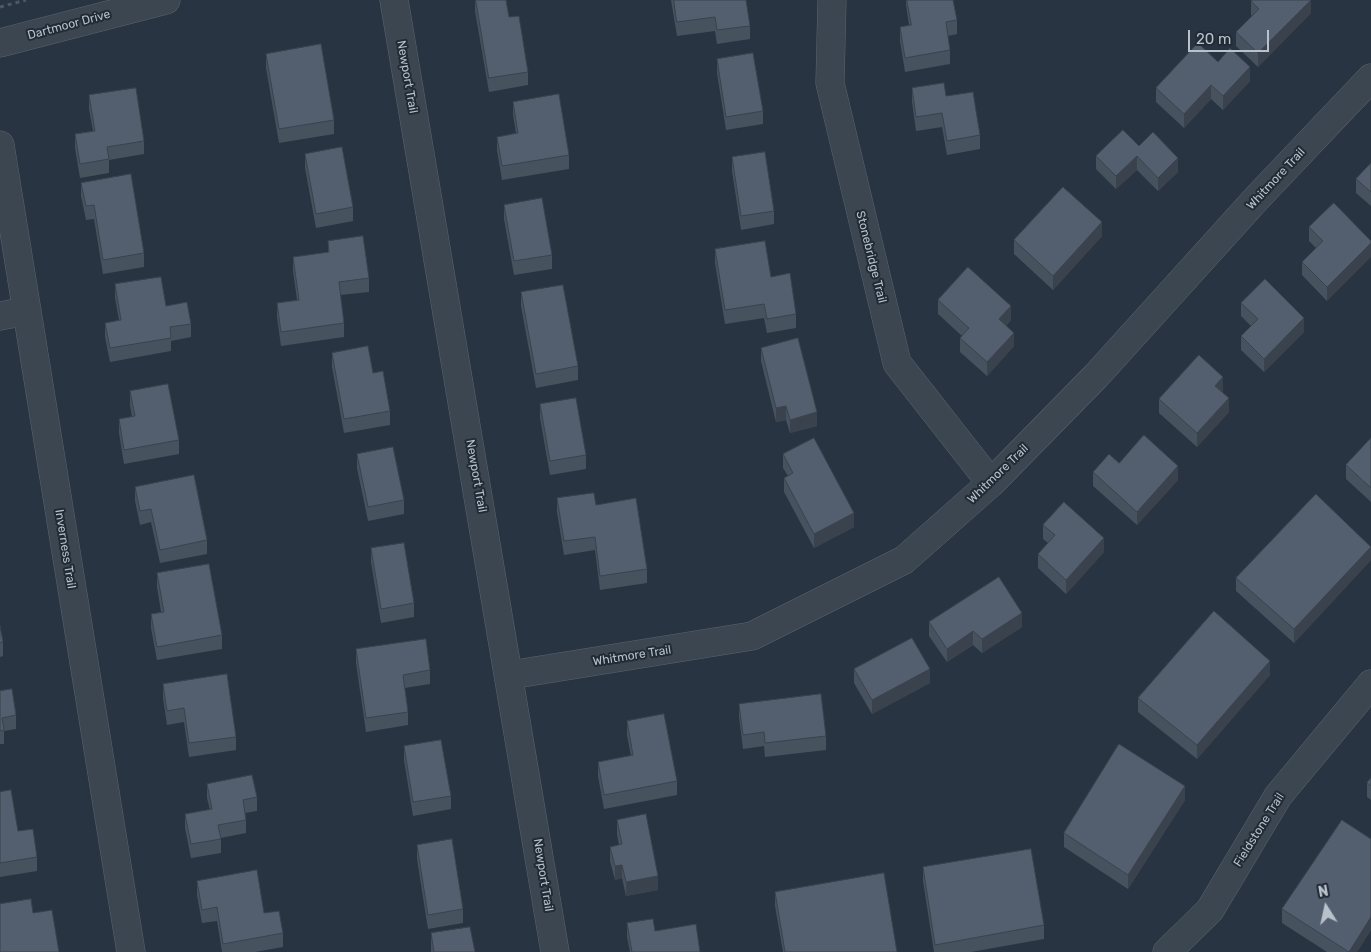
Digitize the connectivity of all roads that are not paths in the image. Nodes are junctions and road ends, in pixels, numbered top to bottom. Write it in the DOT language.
graph roads {
  1 [pos="166,0"];
  2 [pos="394,0"];
  3 [pos="832,0"];
  4 [pos="0,43"];
  5 [pos="1371,78"];
  6 [pos="0,145"];
  7 [pos="13,314"];
  8 [pos="990,483"];
  9 [pos="510,675"];
  10 [pos="1371,684"];
  11 [pos="131,952"];
  12 [pos="556,952"];
  13 [pos="1167,952"];
  1 -- 4 [label="street, Dartmoor Drive"];
  2 -- 9 [label="street, Newport Trail"];
  3 -- 8 [label="street, Stonebridge Trail"];
  5 -- 8 [label="street, Whitmore Trail"];
  6 -- 7 [label="street, Inverness Trail"];
  7 -- 11 [label="street, Inverness Trail"];
  8 -- 9 [label="street, Whitmore Trail"];
  9 -- 12 [label="street, Newport Trail"];
  10 -- 13 [label="street, Fieldstone Trail"];
}
